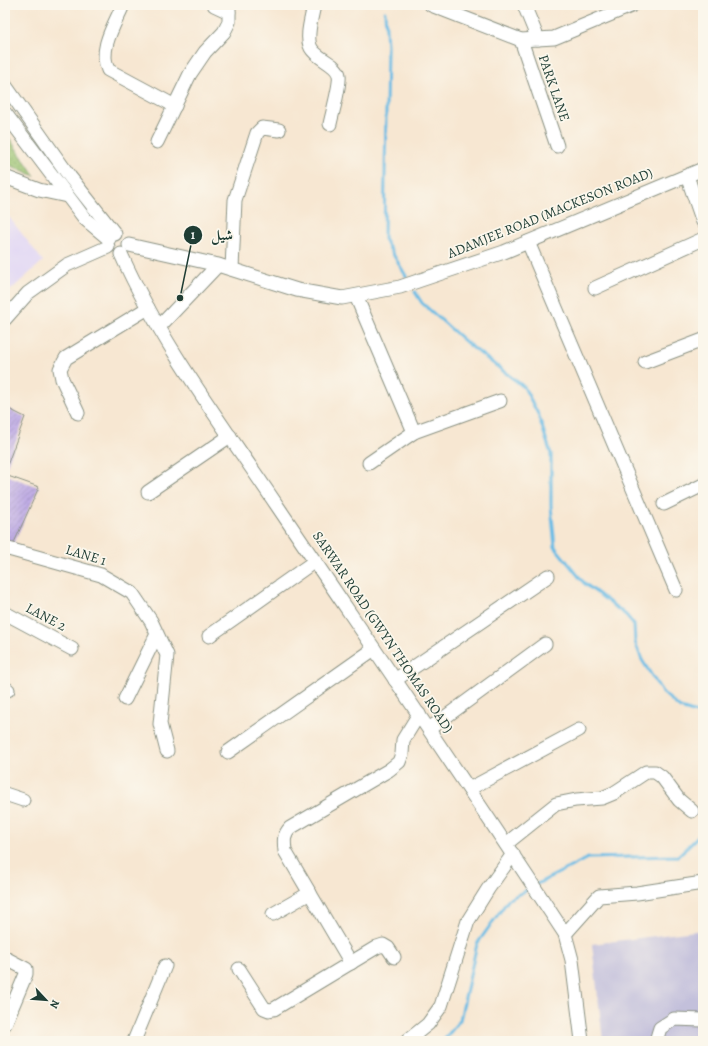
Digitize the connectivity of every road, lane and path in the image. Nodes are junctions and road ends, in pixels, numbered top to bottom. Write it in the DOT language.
graph roads {
  1 [pos="123,5"];
  2 [pos="214,5"];
  3 [pos="314,5"];
  4 [pos="431,5"];
  5 [pos="524,5"];
  6 [pos="633,5"];
  7 [pos="229,8"];
  8 [pos="614,9"];
  9 [pos="538,39"];
  10 [pos="521,40"];
  11 [pos="5,85"];
  12 [pos="175,106"];
  13 [pos="5,113"];
  14 [pos="330,124"];
  15 [pos="279,130"];
  16 [pos="157,142"];
  17 [pos="556,146"];
  18 [pos="703,169"];
  19 [pos="687,176"];
  20 [pos="5,177"];
  21 [pos="67,196"];
  22 [pos="703,222"];
  23 [pos="703,239"];
  24 [pos="111,240"];
  25 [pos="528,242"];
  26 [pos="125,249"];
  27 [pos="218,265"];
  28 [pos="232,269"];
  29 [pos="595,288"];
  30 [pos="356,296"];
  31 [pos="148,308"];
  32 [pos="5,319"];
  33 [pos="159,327"];
  34 [pos="703,340"];
  35 [pos="645,362"];
  36 [pos="500,401"];
  37 [pos="78,412"];
  38 [pos="414,432"];
  39 [pos="230,436"];
  40 [pos="369,463"];
  41 [pos="703,485"];
  42 [pos="148,492"];
  43 [pos="664,504"];
  44 [pos="5,548"];
  45 [pos="315,561"];
  46 [pos="548,576"];
  47 [pos="676,590"];
  48 [pos="5,613"];
  49 [pos="156,636"];
  50 [pos="209,636"];
  51 [pos="545,644"];
  52 [pos="72,649"];
  53 [pos="374,649"];
  54 [pos="395,680"];
  55 [pos="125,699"];
  56 [pos="419,714"];
  57 [pos="429,729"];
  58 [pos="579,730"];
  59 [pos="168,751"];
  60 [pos="228,752"];
  61 [pos="469,789"];
  62 [pos="5,794"];
  63 [pos="23,800"];
  64 [pos="692,811"];
  65 [pos="510,849"];
  66 [pos="703,883"];
  67 [pos="310,893"];
  68 [pos="273,914"];
  69 [pos="564,934"];
  70 [pos="394,957"];
  71 [pos="5,958"];
  72 [pos="350,963"];
  73 [pos="165,966"];
  74 [pos="239,969"];
  75 [pos="703,1020"];
  76 [pos="5,1024"];
  77 [pos="134,1041"];
  78 [pos="407,1041"];
  79 [pos="582,1041"];
  80 [pos="656,1041"];
  1 -- 12 [label="street"];
  2 -- 7 [label="street"];
  3 -- 14 [label="street"];
  4 -- 10 [label="street"];
  5 -- 9 [label="street"];
  6 -- 8 [label="street"];
  7 -- 12 [label="street"];
  8 -- 9 [label="street"];
  9 -- 10 [label="street"];
  10 -- 17 [label="street, PARK LANE"];
  11 -- 24 [label="street"];
  12 -- 16 [label="street"];
  13 -- 21 [label="street"];
  15 -- 28 [label="street"];
  18 -- 19 [label="street, ADAMJEE ROAD (MACKESON ROAD)"];
  19 -- 22 [label="street"];
  19 -- 25 [label="street, ADAMJEE ROAD (MACKESON ROAD)"];
  20 -- 21 [label="street"];
  21 -- 24 [label="street"];
  23 -- 29 [label="street"];
  24 -- 26 [label="street"];
  24 -- 26 [label="street"];
  24 -- 32 [label="street"];
  25 -- 30 [label="street, ADAMJEE ROAD (MACKESON ROAD)"];
  25 -- 47 [label="street"];
  26 -- 27 [label="street, ADAMJEE ROAD (MACKESON ROAD)"];
  26 -- 31 [label="street, SARWAR ROAD (GWYN THOMAS ROAD)"];
  27 -- 28 [label="street, ADAMJEE ROAD (MACKESON ROAD)"];
  27 -- 33 [label="street"];
  28 -- 30 [label="street, ADAMJEE ROAD (MACKESON ROAD)"];
  30 -- 38 [label="street"];
  31 -- 33 [label="street, SARWAR ROAD (GWYN THOMAS ROAD)"];
  31 -- 37 [label="street"];
  33 -- 39 [label="street, SARWAR ROAD (GWYN THOMAS ROAD)"];
  34 -- 35 [label="street"];
  36 -- 38 [label="street"];
  38 -- 40 [label="street"];
  39 -- 42 [label="street"];
  39 -- 45 [label="street, SARWAR ROAD (GWYN THOMAS ROAD)"];
  41 -- 43 [label="street"];
  44 -- 49 [label="street, LANE 1"];
  45 -- 50 [label="street"];
  45 -- 53 [label="street, SARWAR ROAD (GWYN THOMAS ROAD)"];
  46 -- 54 [label="street"];
  48 -- 52 [label="street, LANE 2"];
  49 -- 55 [label="street"];
  49 -- 59 [label="street, LANE 1"];
  51 -- 57 [label="street"];
  53 -- 54 [label="street, SARWAR ROAD (GWYN THOMAS ROAD)"];
  53 -- 60 [label="street"];
  54 -- 56 [label="street, SARWAR ROAD (GWYN THOMAS ROAD)"];
  56 -- 57 [label="street, SARWAR ROAD (GWYN THOMAS ROAD)"];
  56 -- 67 [label="street"];
  57 -- 61 [label="street, SARWAR ROAD (GWYN THOMAS ROAD)"];
  58 -- 61 [label="street"];
  61 -- 65 [label="street, SARWAR ROAD (GWYN THOMAS ROAD)"];
  62 -- 63 [label="street"];
  64 -- 65 [label="street"];
  65 -- 69 [label="street, SARWAR ROAD (GWYN THOMAS ROAD)"];
  65 -- 78 [label="street"];
  66 -- 69 [label="street"];
  67 -- 68 [label="street"];
  67 -- 72 [label="street"];
  69 -- 79 [label="street, SARWAR ROAD (GWYN THOMAS ROAD)"];
  70 -- 72 [label="street"];
  71 -- 76 [label="street"];
  72 -- 74 [label="street"];
  73 -- 77 [label="street"];
  75 -- 80 [label="street"];
}
